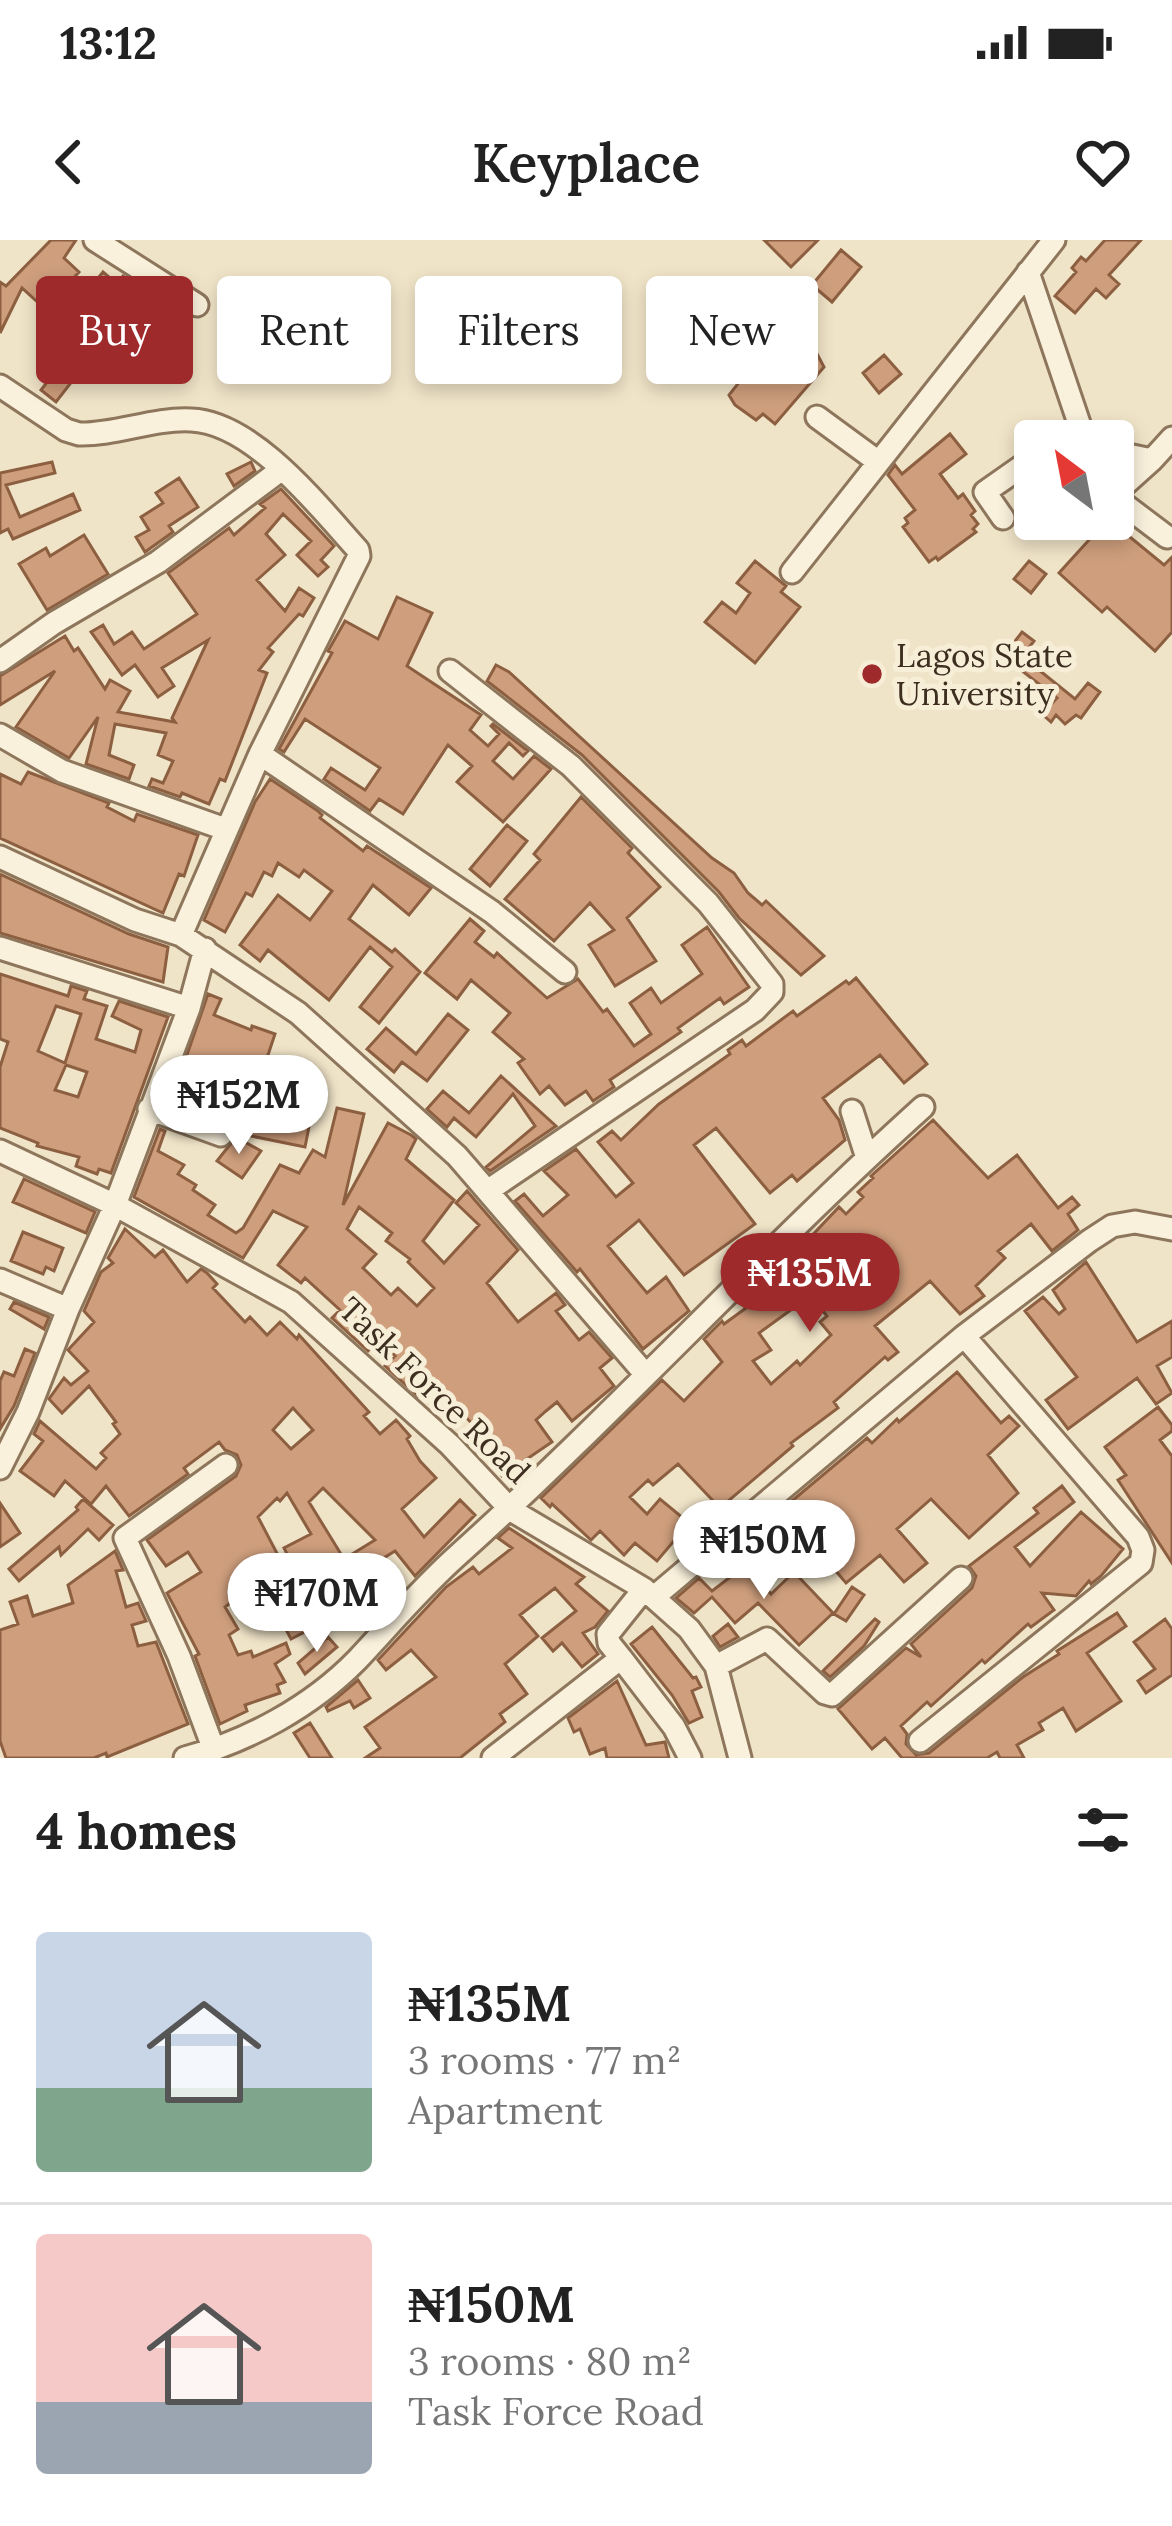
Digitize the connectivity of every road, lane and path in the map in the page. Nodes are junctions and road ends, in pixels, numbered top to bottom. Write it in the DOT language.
graph roads {
  1 [pos="95,240"];
  2 [pos="1054,240"];
  3 [pos="1028,272"];
  4 [pos="197,305"];
  5 [pos="0,386"];
  6 [pos="817,417"];
  7 [pos="1077,420"];
  8 [pos="1172,438"];
  9 [pos="1134,456"];
  10 [pos="1152,460"];
  11 [pos="878,461"];
  12 [pos="282,469"];
  13 [pos="1014,472"];
  14 [pos="1134,476"];
  15 [pos="1134,511"];
  16 [pos="1003,518"];
  17 [pos="1167,537"];
  18 [pos="792,572"];
  19 [pos="0,661"];
  20 [pos="450,671"];
  21 [pos="0,735"];
  22 [pos="260,754"];
  23 [pos="225,830"];
  24 [pos="0,857"];
  25 [pos="181,935"];
  26 [pos="0,948"];
  27 [pos="205,949"];
  28 [pos="565,972"];
  29 [pos="189,1008"];
  30 [pos="923,1107"];
  31 [pos="149,1109"];
  32 [pos="852,1111"];
  33 [pos="221,1135"];
  34 [pos="0,1150"];
  35 [pos="867,1158"];
  36 [pos="489,1190"];
  37 [pos="115,1205"];
  38 [pos="1172,1229"];
  39 [pos="0,1280"];
  40 [pos="68,1309"];
  41 [pos="964,1336"];
  42 [pos="646,1376"];
  43 [pos="226,1465"];
  44 [pos="0,1468"];
  45 [pos="511,1510"];
  46 [pos="961,1578"];
  47 [pos="649,1593"];
  48 [pos="621,1658"];
  49 [pos="716,1666"];
  50 [pos="920,1741"];
  51 [pos="214,1750"];
  52 [pos="185,1758"];
  53 [pos="493,1758"];
  54 [pos="690,1758"];
  55 [pos="740,1758"];
  1 -- 4 [label="street"];
  2 -- 3 [label="street"];
  3 -- 7 [label="street"];
  3 -- 11 [label="street"];
  5 -- 12 [label="street"];
  6 -- 11 [label="street"];
  8 -- 10 [label="street"];
  9 -- 10 [label="street"];
  10 -- 14 [label="street"];
  11 -- 18 [label="street"];
  12 -- 19 [label="street"];
  12 -- 22 [label="street"];
  13 -- 16 [label="street"];
  15 -- 17 [label="street"];
  20 -- 36 [label="street"];
  21 -- 23 [label="street"];
  22 -- 23 [label="street"];
  22 -- 28 [label="street"];
  23 -- 25 [label="street"];
  24 -- 25 [label="street"];
  25 -- 27 [label="street"];
  26 -- 29 [label="street"];
  27 -- 29 [label="street"];
  27 -- 36 [label="street"];
  29 -- 31 [label="street"];
  30 -- 35 [label="street"];
  31 -- 33 [label="street"];
  31 -- 37 [label="street"];
  32 -- 35 [label="street"];
  34 -- 37 [label="street, Task Force Road"];
  35 -- 42 [label="street"];
  36 -- 42 [label="street"];
  37 -- 40 [label="street"];
  37 -- 45 [label="street, Task Force Road"];
  38 -- 41 [label="street"];
  39 -- 40 [label="street"];
  40 -- 44 [label="street"];
  41 -- 47 [label="street"];
  41 -- 50 [label="street"];
  42 -- 45 [label="street"];
  43 -- 51 [label="street"];
  45 -- 47 [label="street, Task Force Road"];
  45 -- 51 [label="street"];
  46 -- 49 [label="street"];
  47 -- 48 [label="street"];
  47 -- 49 [label="street, Task Force Road"];
  48 -- 53 [label="street"];
  48 -- 54 [label="street"];
  49 -- 55 [label="street, Task Force Road"];
  51 -- 52 [label="street"];
}
